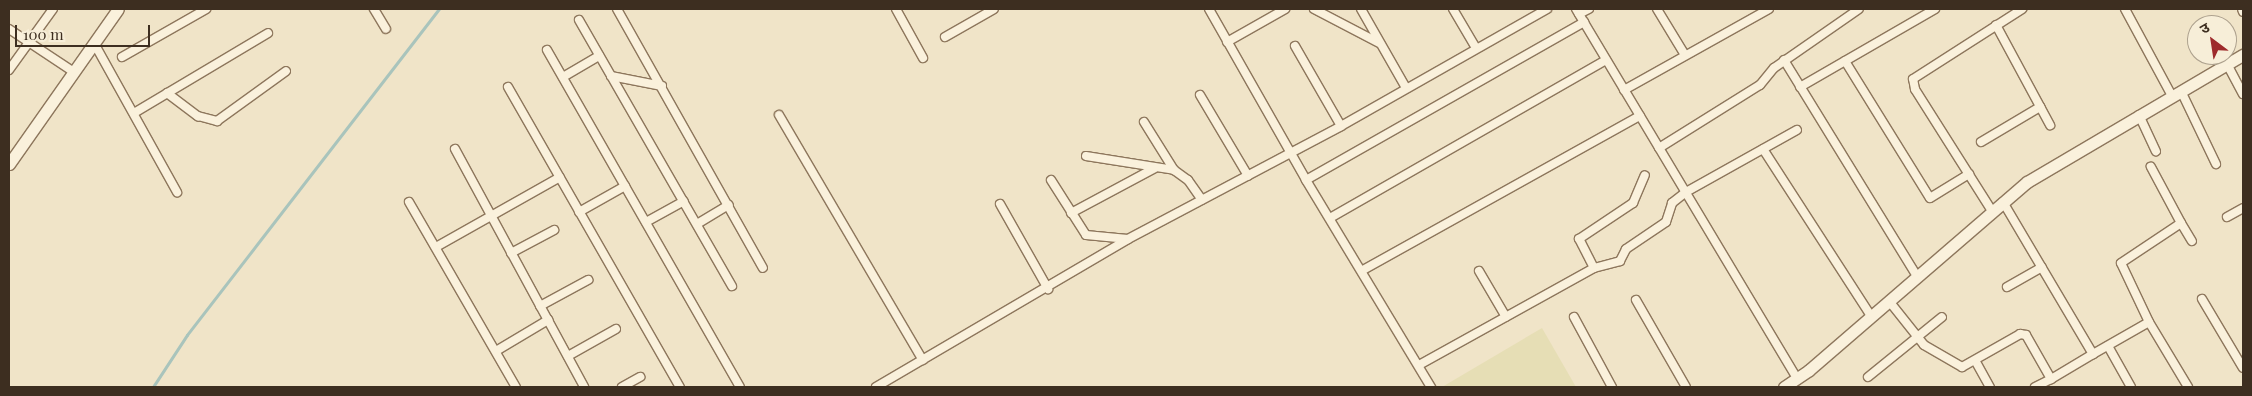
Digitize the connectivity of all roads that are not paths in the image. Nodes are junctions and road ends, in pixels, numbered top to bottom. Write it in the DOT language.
graph roads {
  1 [pos="53,9"];
  2 [pos="118,9"];
  3 [pos="374,9"];
  4 [pos="617,9"];
  5 [pos="896,9"];
  6 [pos="994,9"];
  7 [pos="1209,9"];
  8 [pos="1286,9"];
  9 [pos="1316,9"];
  10 [pos="1360,9"];
  11 [pos="1453,9"];
  12 [pos="1547,9"];
  13 [pos="1589,9"];
  14 [pos="1657,9"];
  15 [pos="1769,9"];
  16 [pos="1859,9"];
  17 [pos="1935,9"];
  18 [pos="2022,9"];
  19 [pos="2124,9"];
  20 [pos="200,10"];
  21 [pos="1532,12"];
  22 [pos="1578,12"];
  23 [pos="579,20"];
  24 [pos="1584,22"];
  25 [pos="1996,25"];
  26 [pos="9,29"];
  27 [pos="386,29"];
  28 [pos="268,33"];
  29 [pos="945,37"];
  30 [pos="28,42"];
  31 [pos="1227,42"];
  32 [pos="94,43"];
  33 [pos="1380,44"];
  34 [pos="1295,46"];
  35 [pos="1476,48"];
  36 [pos="548,50"];
  37 [pos="1685,55"];
  38 [pos="599,56"];
  39 [pos="122,57"];
  40 [pos="923,58"];
  41 [pos="1606,60"];
  42 [pos="1784,60"];
  43 [pos="1845,61"];
  44 [pos="2225,65"];
  45 [pos="2228,65"];
  46 [pos="9,70"];
  47 [pos="286,71"];
  48 [pos="74,72"];
  49 [pos="611,76"];
  50 [pos="563,77"];
  51 [pos="662,86"];
  52 [pos="508,87"];
  53 [pos="1800,87"];
  54 [pos="1406,88"];
  55 [pos="1624,90"];
  56 [pos="167,94"];
  57 [pos="2176,94"];
  58 [pos="2243,94"];
  59 [pos="1200,95"];
  60 [pos="2040,107"];
  61 [pos="134,113"];
  62 [pos="779,115"];
  63 [pos="2139,115"];
  64 [pos="1640,116"];
  65 [pos="1144,122"];
  66 [pos="1341,126"];
  67 [pos="2050,126"];
  68 [pos="1797,130"];
  69 [pos="1981,142"];
  70 [pos="1659,148"];
  71 [pos="455,149"];
  72 [pos="1763,149"];
  73 [pos="2156,151"];
  74 [pos="1291,153"];
  75 [pos="1086,156"];
  76 [pos="9,164"];
  77 [pos="2216,164"];
  78 [pos="2151,167"];
  79 [pos="1155,168"];
  80 [pos="1174,170"];
  81 [pos="1969,174"];
  82 [pos="1645,175"];
  83 [pos="1248,176"];
  84 [pos="560,177"];
  85 [pos="1051,180"];
  86 [pos="1306,180"];
  87 [pos="625,186"];
  88 [pos="177,192"];
  89 [pos="1686,192"];
  90 [pos="1202,200"];
  91 [pos="684,201"];
  92 [pos="409,202"];
  93 [pos="2003,202"];
  94 [pos="1000,204"];
  95 [pos="729,205"];
  96 [pos="2243,208"];
  97 [pos="1992,211"];
  98 [pos="579,212"];
  99 [pos="1071,213"];
  100 [pos="488,215"];
  101 [pos="2227,217"];
  102 [pos="1330,218"];
  103 [pos="646,222"];
  104 [pos="2181,223"];
  105 [pos="697,224"];
  106 [pos="554,230"];
  107 [pos="1128,239"];
  108 [pos="2192,241"];
  109 [pos="436,247"];
  110 [pos="511,253"];
  111 [pos="2042,267"];
  112 [pos="763,268"];
  113 [pos="1594,268"];
  114 [pos="1363,270"];
  115 [pos="1479,271"];
  116 [pos="1918,276"];
  117 [pos="588,280"];
  118 [pos="732,286"];
  119 [pos="2007,287"];
  120 [pos="1048,288"];
  121 [pos="2202,299"];
  122 [pos="1636,300"];
  123 [pos="1889,301"];
  124 [pos="540,306"];
  125 [pos="1871,316"];
  126 [pos="1506,317"];
  127 [pos="1574,317"];
  128 [pos="1942,317"];
  129 [pos="548,320"];
  130 [pos="2149,322"];
  131 [pos="616,329"];
  132 [pos="1916,338"];
  133 [pos="2108,346"];
  134 [pos="496,352"];
  135 [pos="2093,354"];
  136 [pos="568,356"];
  137 [pos="923,360"];
  138 [pos="1976,362"];
  139 [pos="1419,366"];
  140 [pos="2243,368"];
  141 [pos="640,377"];
  142 [pos="1868,377"];
  143 [pos="2050,379"];
  144 [pos="1798,380"];
  145 [pos="516,387"];
  146 [pos="584,387"];
  147 [pos="622,387"];
  148 [pos="680,387"];
  149 [pos="740,387"];
  150 [pos="876,387"];
  151 [pos="1432,387"];
  152 [pos="1612,387"];
  153 [pos="1686,387"];
  154 [pos="1784,387"];
  155 [pos="1990,387"];
  156 [pos="2035,387"];
  157 [pos="2131,387"];
  158 [pos="2188,387"];
  1 -- 30 [label="street"];
  2 -- 32 [label="street"];
  3 -- 27 [label="street"];
  4 -- 51 [label="street"];
  5 -- 40 [label="street"];
  6 -- 29 [label="street"];
  7 -- 31 [label="street"];
  8 -- 31 [label="street"];
  9 -- 33 [label="street"];
  10 -- 33 [label="street"];
  11 -- 35 [label="street"];
  12 -- 21 [label="street"];
  13 -- 22 [label="street"];
  14 -- 37 [label="street"];
  15 -- 37 [label="street"];
  16 -- 42 [label="street"];
  17 -- 43 [label="street"];
  18 -- 25 [label="street"];
  19 -- 57 [label="street"];
  20 -- 39 [label="street"];
  21 -- 35 [label="street"];
  22 -- 24 [label="street"];
  23 -- 38 [label="street"];
  24 -- 41 [label="street"];
  24 -- 86 [label="street"];
  25 -- 60 [label="street"];
  25 -- 81 [label="street"];
  26 -- 30 [label="street"];
  28 -- 56 [label="street"];
  30 -- 46 [label="street"];
  30 -- 48 [label="street"];
  31 -- 74 [label="street"];
  32 -- 48 [label="street"];
  32 -- 61 [label="street"];
  33 -- 54 [label="street"];
  34 -- 66 [label="street"];
  35 -- 54 [label="street"];
  36 -- 50 [label="street"];
  37 -- 55 [label="street"];
  38 -- 49 [label="street"];
  38 -- 50 [label="street"];
  41 -- 55 [label="street"];
  41 -- 102 [label="street"];
  42 -- 53 [label="street"];
  42 -- 70 [label="street"];
  43 -- 53 [label="street"];
  43 -- 81 [label="street"];
  44 -- 57 [label="street"];
  45 -- 58 [label="street"];
  47 -- 56 [label="street"];
  48 -- 76 [label="street"];
  49 -- 51 [label="street"];
  49 -- 91 [label="street"];
  50 -- 87 [label="street"];
  51 -- 95 [label="street"];
  52 -- 84 [label="street"];
  53 -- 116 [label="street"];
  54 -- 66 [label="street"];
  55 -- 64 [label="street"];
  56 -- 61 [label="street"];
  57 -- 63 [label="street"];
  57 -- 77 [label="street"];
  59 -- 83 [label="street"];
  60 -- 67 [label="street"];
  60 -- 69 [label="street"];
  61 -- 88 [label="street"];
  62 -- 137 [label="street"];
  63 -- 73 [label="street"];
  63 -- 93 [label="street"];
  64 -- 70 [label="street"];
  64 -- 114 [label="street"];
  65 -- 80 [label="street"];
  66 -- 74 [label="street"];
  68 -- 72 [label="street"];
  70 -- 89 [label="street"];
  71 -- 100 [label="street"];
  72 -- 89 [label="street"];
  72 -- 125 [label="street"];
  74 -- 83 [label="street"];
  74 -- 86 [label="street"];
  75 -- 79 [label="street"];
  78 -- 104 [label="street"];
  79 -- 80 [label="street"];
  79 -- 99 [label="street"];
  80 -- 90 [label="street"];
  81 -- 97 [label="street"];
  82 -- 113 [label="street"];
  83 -- 90 [label="street"];
  84 -- 98 [label="street"];
  84 -- 100 [label="street"];
  85 -- 99 [label="street"];
  86 -- 102 [label="street"];
  87 -- 98 [label="street"];
  87 -- 103 [label="street"];
  89 -- 113 [label="street"];
  89 -- 144 [label="street"];
  90 -- 107 [label="street"];
  91 -- 103 [label="street"];
  91 -- 105 [label="street"];
  92 -- 109 [label="street"];
  93 -- 97 [label="street"];
  93 -- 111 [label="street"];
  94 -- 120 [label="street"];
  95 -- 105 [label="street"];
  95 -- 112 [label="street"];
  96 -- 101 [label="street"];
  97 -- 116 [label="street"];
  98 -- 148 [label="street"];
  99 -- 107 [label="street"];
  100 -- 109 [label="street"];
  100 -- 110 [label="street"];
  102 -- 114 [label="street"];
  103 -- 149 [label="street"];
  104 -- 108 [label="street"];
  104 -- 130 [label="street"];
  105 -- 118 [label="street"];
  106 -- 110 [label="street"];
  107 -- 120 [label="street"];
  109 -- 134 [label="street"];
  110 -- 124 [label="street"];
  111 -- 119 [label="street"];
  111 -- 135 [label="street"];
  113 -- 126 [label="street"];
  114 -- 139 [label="street"];
  115 -- 126 [label="street"];
  116 -- 123 [label="street"];
  117 -- 124 [label="street"];
  120 -- 137 [label="street"];
  121 -- 140 [label="street"];
  122 -- 153 [label="street"];
  123 -- 125 [label="street"];
  123 -- 132 [label="street"];
  124 -- 129 [label="street"];
  125 -- 144 [label="street"];
  126 -- 139 [label="street"];
  127 -- 152 [label="street"];
  128 -- 132 [label="street"];
  129 -- 134 [label="street"];
  129 -- 136 [label="street"];
  130 -- 133 [label="street"];
  130 -- 158 [label="street"];
  131 -- 136 [label="street"];
  132 -- 138 [label="street"];
  132 -- 142 [label="street"];
  133 -- 135 [label="street"];
  133 -- 157 [label="street"];
  134 -- 145 [label="street"];
  135 -- 143 [label="street"];
  136 -- 146 [label="street"];
  137 -- 150 [label="street"];
  138 -- 143 [label="street"];
  138 -- 155 [label="street"];
  139 -- 151 [label="street"];
  141 -- 147 [label="street"];
  143 -- 156 [label="street"];
  144 -- 154 [label="street"];
}
